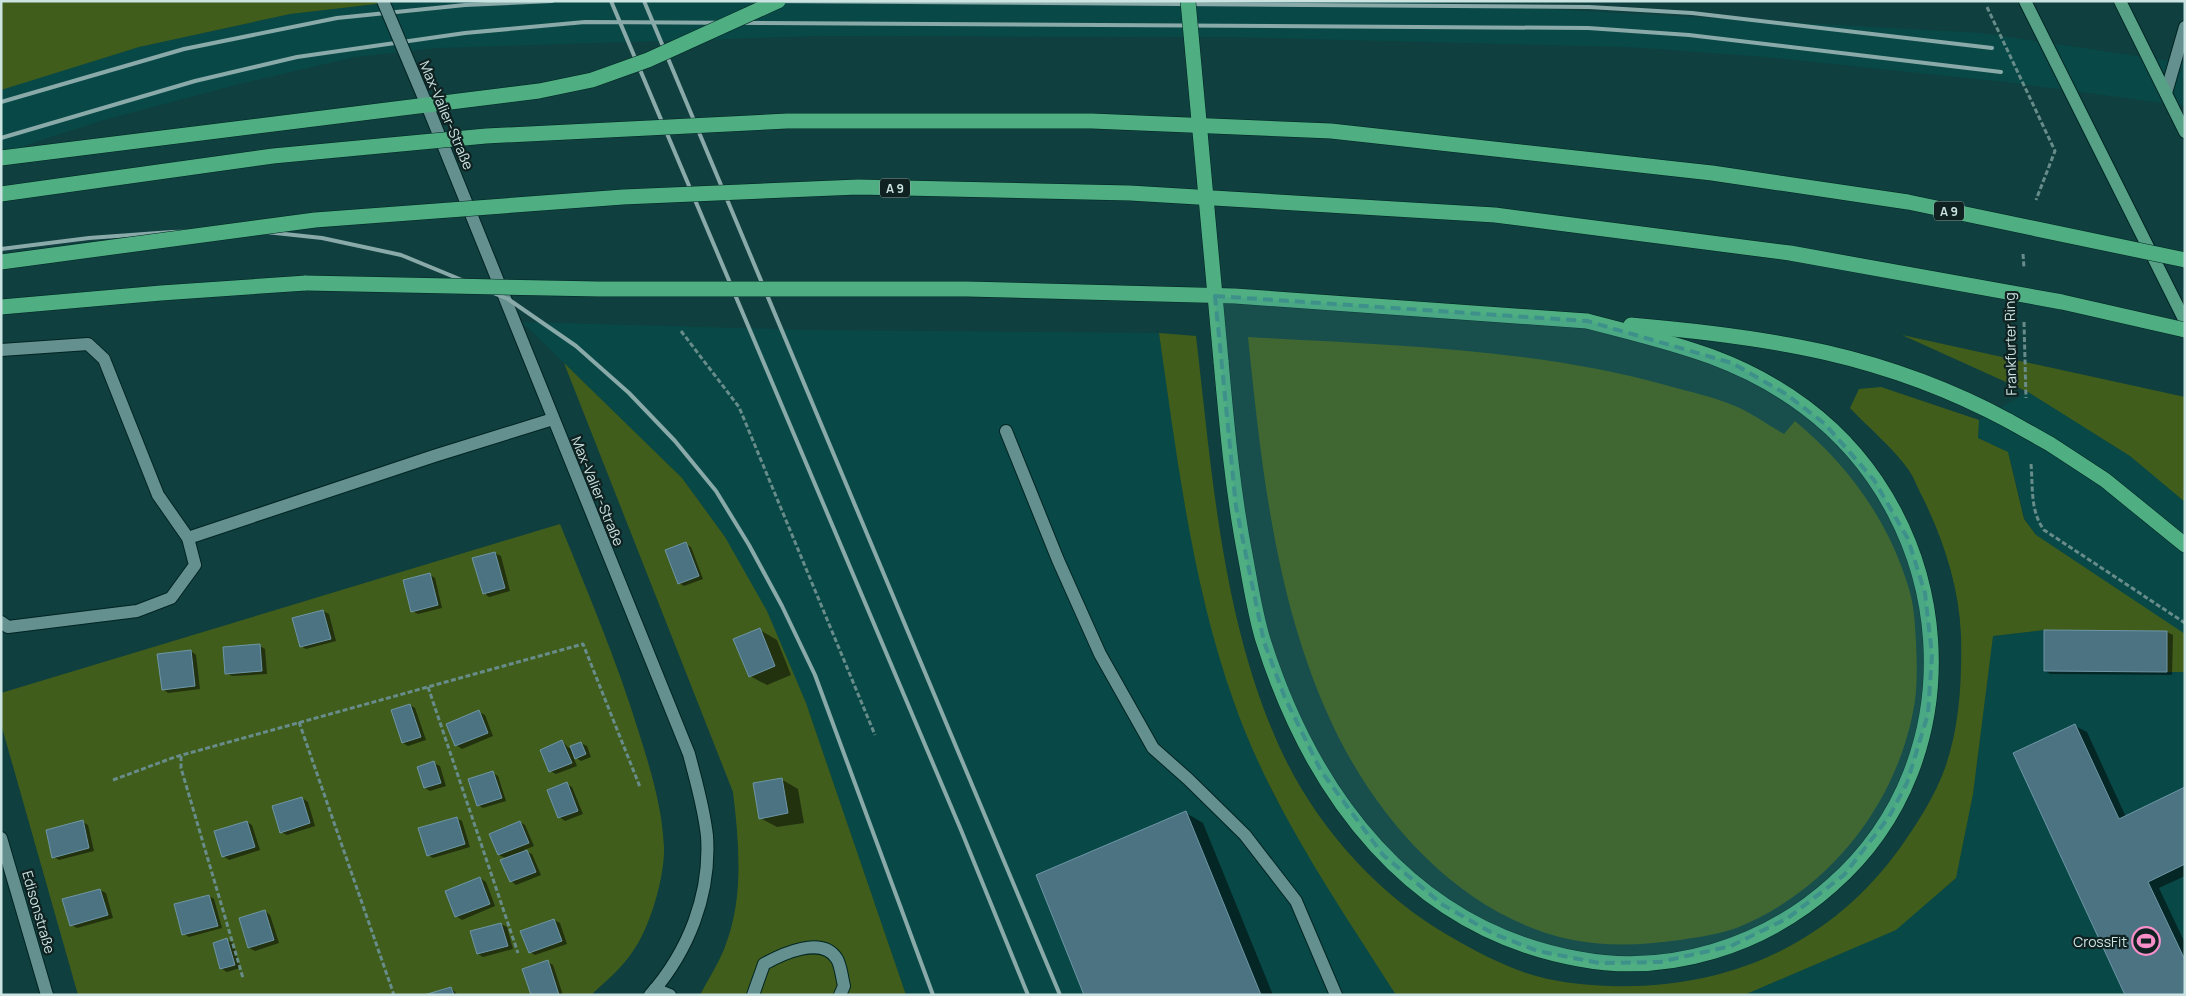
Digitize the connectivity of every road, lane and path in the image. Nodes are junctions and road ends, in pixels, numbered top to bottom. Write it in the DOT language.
graph roads {
  1 [pos="383,1"];
  2 [pos="778,1"];
  3 [pos="1188,1"];
  4 [pos="2025,1"];
  5 [pos="2120,1"];
  6 [pos="1987,7"];
  7 [pos="2185,27"];
  8 [pos="2166,93"];
  9 [pos="2185,132"];
  10 [pos="1,158"];
  11 [pos="1,194"];
  12 [pos="2034,205"];
  13 [pos="2024,252"];
  14 [pos="2185,260"];
  15 [pos="1,262"];
  16 [pos="2024,272"];
  17 [pos="1,307"];
  18 [pos="1587,321"];
  19 [pos="2024,321"];
  20 [pos="2185,321"];
  21 [pos="2185,330"];
  22 [pos="681,331"];
  23 [pos="1,350"];
  24 [pos="2027,407"];
  25 [pos="553,418"];
  26 [pos="1006,431"];
  27 [pos="2031,463"];
  28 [pos="188,538"];
  29 [pos="2185,545"];
  30 [pos="1,622"];
  31 [pos="2185,623"];
  32 [pos="428,687"];
  33 [pos="299,722"];
  34 [pos="875,735"];
  35 [pos="181,756"];
  36 [pos="113,780"];
  37 [pos="640,787"];
  38 [pos="1,838"];
  39 [pos="518,953"];
  40 [pos="243,978"];
  41 [pos="652,992"];
  42 [pos="47,995"];
  43 [pos="394,995"];
  44 [pos="670,995"];
  45 [pos="754,995"];
  46 [pos="840,995"];
  47 [pos="1336,995"];
  1 -- 25 [label="street, Max-Valier-Straße, bridge"];
  2 -- 10 [label="highway, bridge"];
  3 -- 18 [label="highway, bridge"];
  4 -- 20 [label="main road"];
  5 -- 8 [label="main road"];
  6 -- 12 [label="path"];
  7 -- 8 [label="street"];
  8 -- 9 [label="main road"];
  11 -- 14 [label="highway, A 9, bridge"];
  13 -- 16 [label="path"];
  15 -- 21 [label="highway, A 9, bridge"];
  17 -- 18 [label="highway, bridge"];
  18 -- 29 [label="highway, bridge"];
  19 -- 24 [label="path, Frankfurter Ring"];
  22 -- 34 [label="path"];
  23 -- 28 [label="street"];
  25 -- 28 [label="street"];
  25 -- 41 [label="street, Max-Valier-Straße"];
  26 -- 47 [label="street"];
  27 -- 31 [label="path"];
  28 -- 30 [label="street"];
  32 -- 33 [label="path"];
  32 -- 37 [label="path"];
  32 -- 39 [label="path"];
  33 -- 35 [label="path"];
  33 -- 43 [label="path"];
  35 -- 36 [label="path"];
  35 -- 40 [label="path"];
  38 -- 42 [label="street, Edisonstraße"];
  41 -- 44 [label="street"];
  45 -- 46 [label="street"];
}
